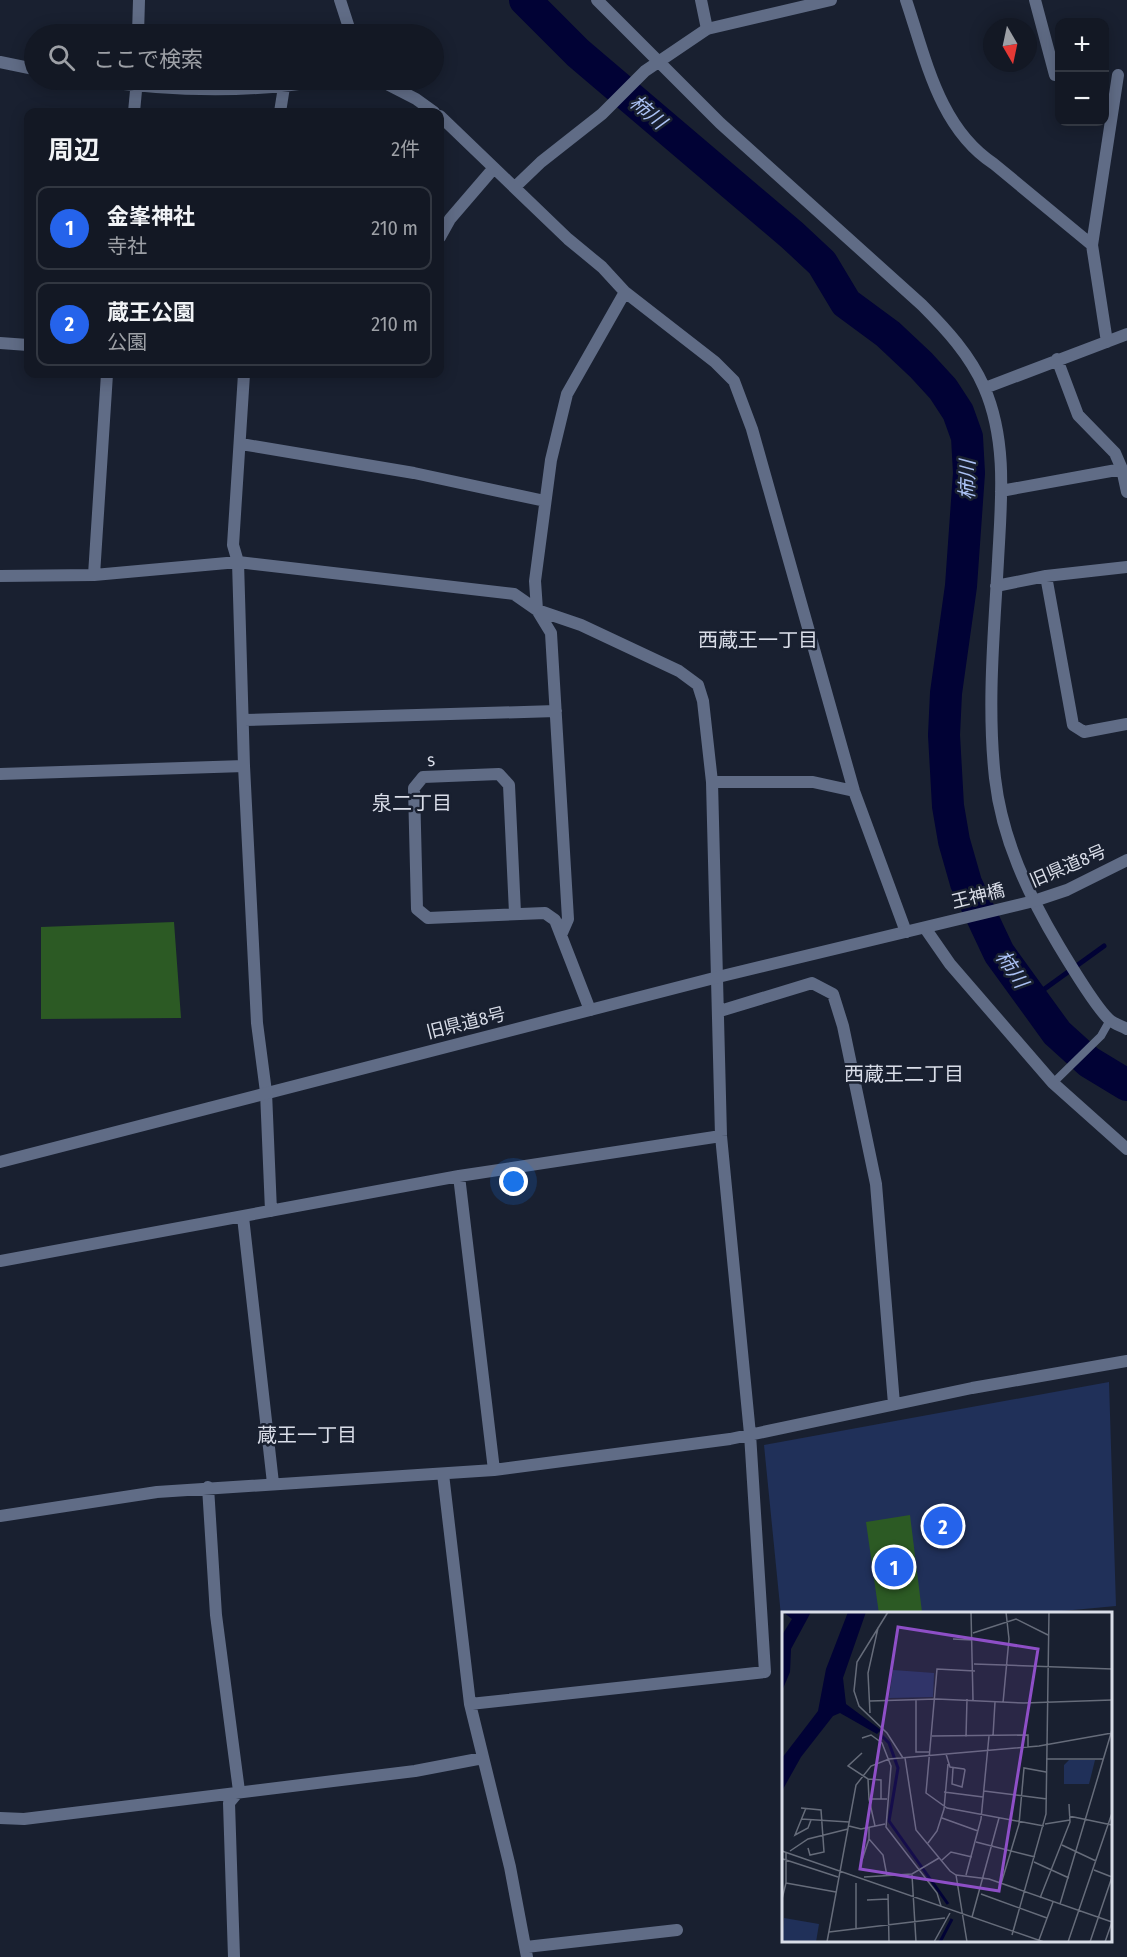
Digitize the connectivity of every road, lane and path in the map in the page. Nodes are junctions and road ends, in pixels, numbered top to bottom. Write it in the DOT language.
graph roads {
  1 [pos="139,0"];
  2 [pos="340,0"];
  3 [pos="597,0"];
  4 [pos="701,0"];
  5 [pos="831,0"];
  6 [pos="906,0"];
  7 [pos="1035,0"];
  8 [pos="138,24"];
  9 [pos="348,24"];
  10 [pos="707,28"];
  11 [pos="0,62"];
  12 [pos="660,63"];
  13 [pos="24,67"];
  14 [pos="1055,75"];
  15 [pos="1118,75"];
  16 [pos="136,90"];
  17 [pos="218,90"];
  18 [pos="244,90"];
  19 [pos="284,90"];
  20 [pos="398,90"];
  21 [pos="134,108"];
  22 [pos="281,108"];
  23 [pos="428,108"];
  24 [pos="444,120"];
  25 [pos="493,169"];
  26 [pos="516,186"];
  27 [pos="444,230"];
  28 [pos="1092,245"];
  29 [pos="625,292"];
  30 [pos="1127,334"];
  31 [pos="1107,342"];
  32 [pos="0,343"];
  33 [pos="24,345"];
  34 [pos="1057,359"];
  35 [pos="107,378"];
  36 [pos="244,378"];
  37 [pos="984,388"];
  38 [pos="242,444"];
  39 [pos="1122,469"];
  40 [pos="1002,491"];
  41 [pos="1127,492"];
  42 [pos="545,501"];
  43 [pos="238,562"];
  44 [pos="1127,567"];
  45 [pos="94,574"];
  46 [pos="0,576"];
  47 [pos="1046,576"];
  48 [pos="996,586"];
  49 [pos="537,610"];
  50 [pos="556,711"];
  51 [pos="244,720"];
  52 [pos="1127,724"];
  53 [pos="244,766"];
  54 [pos="0,774"];
  55 [pos="712,782"];
  56 [pos="854,790"];
  57 [pos="1127,860"];
  58 [pos="1028,902"];
  59 [pos="515,913"];
  60 [pos="943,924"];
  61 [pos="925,928"];
  62 [pos="906,933"];
  63 [pos="561,935"];
  64 [pos="718,977"];
  65 [pos="590,1010"];
  66 [pos="720,1011"];
  67 [pos="1110,1020"];
  68 [pos="1127,1029"];
  69 [pos="1058,1079"];
  70 [pos="266,1092"];
  71 [pos="722,1136"];
  72 [pos="1127,1149"];
  73 [pos="0,1162"];
  74 [pos="459,1176"];
  75 [pos="271,1211"];
  76 [pos="243,1217"];
  77 [pos="0,1261"];
  78 [pos="1127,1361"];
  79 [pos="894,1404"];
  80 [pos="750,1434"];
  81 [pos="494,1470"];
  82 [pos="443,1474"];
  83 [pos="273,1483"];
  84 [pos="208,1487"];
  85 [pos="0,1516"];
  86 [pos="470,1704"];
  87 [pos="483,1758"];
  88 [pos="239,1791"];
  89 [pos="0,1818"];
  90 [pos="677,1930"];
  91 [pos="527,1952"];
  92 [pos="234,1957"];
  1 -- 8 [label="street"];
  2 -- 9 [label="street"];
  3 -- 12 [label="street"];
  4 -- 10 [label="street"];
  5 -- 10 [label="street"];
  6 -- 28 [label="street"];
  7 -- 14 [label="street"];
  10 -- 12 [label="street"];
  11 -- 13 [label="street"];
  12 -- 26 [label="street"];
  12 -- 37 [label="street"];
  15 -- 28 [label="street"];
  16 -- 21 [label="street"];
  17 -- 18 [label="street"];
  19 -- 22 [label="street"];
  20 -- 23 [label="street"];
  24 -- 25 [label="street"];
  25 -- 26 [label="street"];
  25 -- 27 [label="street"];
  26 -- 29 [label="street"];
  28 -- 31 [label="street"];
  29 -- 42 [label="street"];
  29 -- 56 [label="street"];
  30 -- 31 [label="street"];
  31 -- 34 [label="street"];
  32 -- 33 [label="street"];
  34 -- 37 [label="street"];
  34 -- 39 [label="street"];
  35 -- 45 [label="street"];
  36 -- 38 [label="street"];
  37 -- 40 [label="street"];
  38 -- 42 [label="street"];
  38 -- 43 [label="street"];
  39 -- 40 [label="street"];
  39 -- 41 [label="street"];
  40 -- 48 [label="street"];
  42 -- 49 [label="street"];
  43 -- 45 [label="street"];
  43 -- 49 [label="street"];
  43 -- 51 [label="street"];
  44 -- 47 [label="street"];
  45 -- 46 [label="street"];
  47 -- 48 [label="street"];
  47 -- 52 [label="street"];
  48 -- 58 [label="street"];
  49 -- 50 [label="street"];
  49 -- 55 [label="street"];
  50 -- 51 [label="street"];
  50 -- 63 [label="street"];
  51 -- 53 [label="street"];
  53 -- 54 [label="street"];
  53 -- 70 [label="street"];
  55 -- 56 [label="street"];
  55 -- 64 [label="street"];
  56 -- 62 [label="street"];
  57 -- 58 [label="street, 旧県道8号"];
  58 -- 60 [label="street, 王神橋"];
  58 -- 67 [label="street"];
  59 -- 59 [label="street, s"];
  59 -- 63 [label="street, s"];
  60 -- 61 [label="street, 旧県道8号"];
  61 -- 62 [label="street, 旧県道8号"];
  61 -- 69 [label="street"];
  62 -- 64 [label="street, 旧県道8号"];
  63 -- 65 [label="street, s"];
  64 -- 65 [label="street, 旧県道8号"];
  64 -- 66 [label="street"];
  65 -- 70 [label="street, 旧県道8号"];
  66 -- 71 [label="street"];
  66 -- 79 [label="street"];
  67 -- 68 [label="street"];
  67 -- 69 [label="lane"];
  69 -- 72 [label="street"];
  70 -- 73 [label="street, 旧県道8号"];
  70 -- 75 [label="street"];
  71 -- 74 [label="street"];
  71 -- 80 [label="street"];
  74 -- 75 [label="street"];
  74 -- 81 [label="street"];
  75 -- 76 [label="street"];
  76 -- 77 [label="street"];
  76 -- 83 [label="street"];
  78 -- 79 [label="street"];
  79 -- 80 [label="street"];
  80 -- 81 [label="street"];
  80 -- 86 [label="street"];
  81 -- 82 [label="street"];
  82 -- 83 [label="street"];
  82 -- 86 [label="street"];
  83 -- 84 [label="street"];
  84 -- 85 [label="street"];
  84 -- 88 [label="street"];
  86 -- 87 [label="street"];
  87 -- 88 [label="street"];
  87 -- 91 [label="street"];
  88 -- 89 [label="street"];
  88 -- 92 [label="street"];
  90 -- 91 [label="street"];
}
